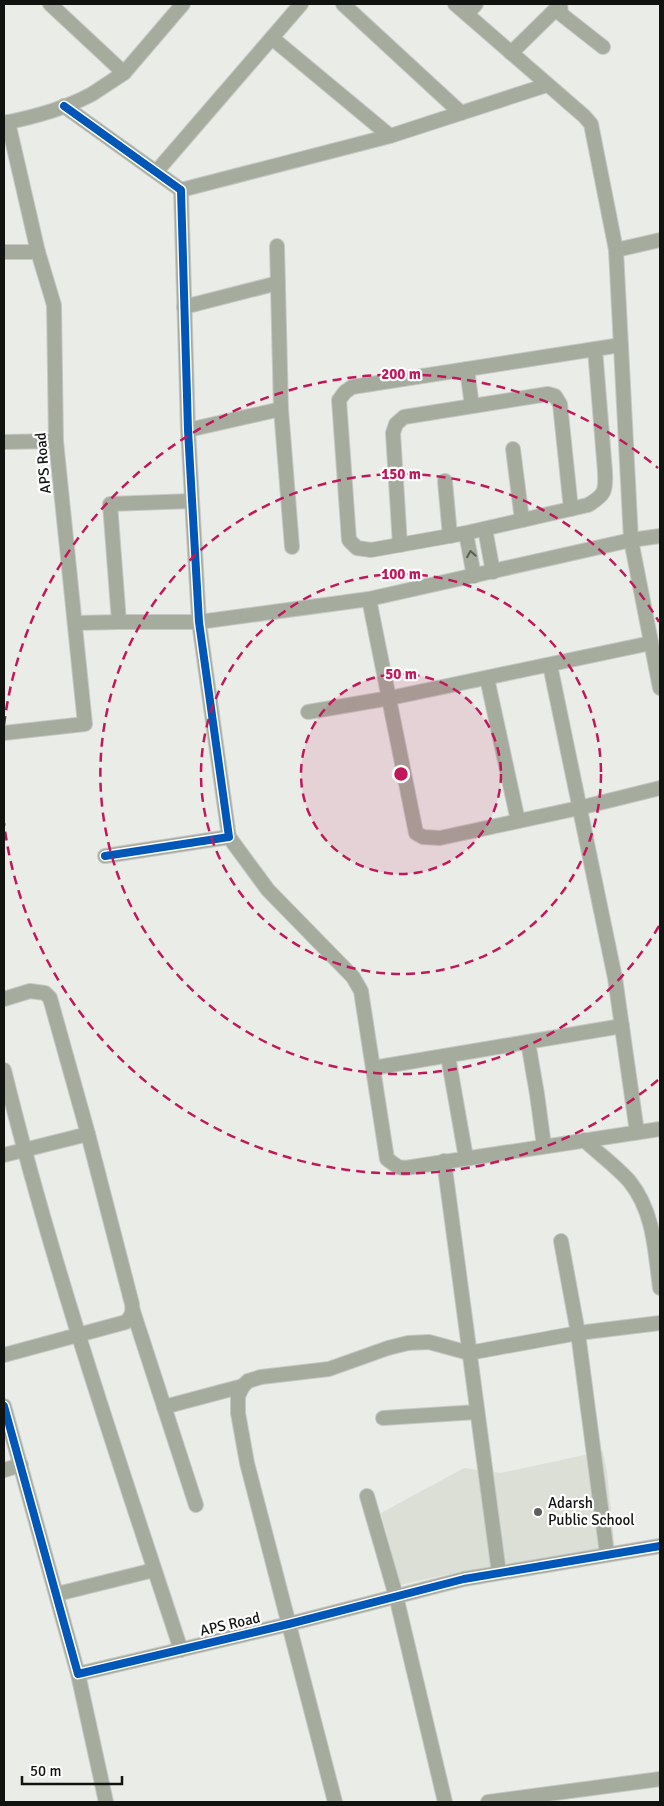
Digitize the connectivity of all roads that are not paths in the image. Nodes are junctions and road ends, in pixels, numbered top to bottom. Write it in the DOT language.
graph roads {
  1 [pos="50,4"];
  2 [pos="183,4"];
  3 [pos="302,4"];
  4 [pos="343,4"];
  5 [pos="455,4"];
  6 [pos="560,4"];
  7 [pos="472,9"];
  8 [pos="272,38"];
  9 [pos="603,47"];
  10 [pos="511,53"];
  11 [pos="124,72"];
  12 [pos="546,84"];
  13 [pos="64,106"];
  14 [pos="461,113"];
  15 [pos="6,122"];
  16 [pos="390,136"];
  17 [pos="156,172"];
  18 [pos="181,190"];
  19 [pos="660,240"];
  20 [pos="277,246"];
  21 [pos="616,250"];
  22 [pos="4,252"];
  23 [pos="38,252"];
  24 [pos="278,283"];
  25 [pos="184,307"];
  26 [pos="621,345"];
  27 [pos="595,349"];
  28 [pos="467,369"];
  29 [pos="472,406"];
  30 [pos="281,409"];
  31 [pos="625,417"];
  32 [pos="601,419"];
  33 [pos="188,430"];
  34 [pos="56,441"];
  35 [pos="4,442"];
  36 [pos="513,449"];
  37 [pos="445,482"];
  38 [pos="192,501"];
  39 [pos="571,509"];
  40 [pos="522,520"];
  41 [pos="486,528"];
  42 [pos="466,532"];
  43 [pos="450,536"];
  44 [pos="660,536"];
  45 [pos="631,540"];
  46 [pos="400,545"];
  47 [pos="292,547"];
  48 [pos="493,572"];
  49 [pos="474,576"];
  50 [pos="370,599"];
  51 [pos="119,622"];
  52 [pos="199,622"];
  53 [pos="75,624"];
  54 [pos="652,643"];
  55 [pos="550,665"];
  56 [pos="487,678"];
  57 [pos="660,688"];
  58 [pos="390,698"];
  59 [pos="308,712"];
  60 [pos="4,733"];
  61 [pos="660,788"];
  62 [pos="579,808"];
  63 [pos="518,821"];
  64 [pos="229,837"];
  65 [pos="106,856"];
  66 [pos="4,999"];
  67 [pos="622,1026"];
  68 [pos="528,1042"];
  69 [pos="448,1056"];
  70 [pos="373,1068"];
  71 [pos="4,1070"];
  72 [pos="660,1129"];
  73 [pos="637,1132"];
  74 [pos="88,1134"];
  75 [pos="584,1140"];
  76 [pos="544,1146"];
  77 [pos="24,1150"];
  78 [pos="4,1155"];
  79 [pos="466,1158"];
  80 [pos="444,1161"];
  81 [pos="561,1241"];
  82 [pos="660,1288"];
  83 [pos="132,1311"];
  84 [pos="660,1322"];
  85 [pos="578,1333"];
  86 [pos="78,1336"];
  87 [pos="469,1353"];
  88 [pos="4,1355"];
  89 [pos="243,1386"];
  90 [pos="4,1406"];
  91 [pos="164,1407"];
  92 [pos="477,1412"];
  93 [pos="382,1418"];
  94 [pos="21,1465"];
  95 [pos="4,1470"];
  96 [pos="368,1496"];
  97 [pos="196,1506"];
  98 [pos="660,1546"];
  99 [pos="607,1554"];
  100 [pos="154,1570"];
  101 [pos="499,1573"];
  102 [pos="57,1594"];
  103 [pos="396,1596"];
  104 [pos="290,1624"];
  105 [pos="180,1650"];
  106 [pos="78,1674"];
  107 [pos="660,1779"];
  108 [pos="106,1802"];
  109 [pos="335,1802"];
  110 [pos="444,1802"];
  111 [pos="488,1802"];
  1 -- 11 [label="street"];
  2 -- 11 [label="street"];
  3 -- 8 [label="street"];
  4 -- 14 [label="street"];
  5 -- 7 [label="street"];
  6 -- 9 [label="street"];
  6 -- 10 [label="street"];
  7 -- 10 [label="street"];
  8 -- 16 [label="street"];
  8 -- 17 [label="street"];
  10 -- 12 [label="street"];
  11 -- 13 [label="street"];
  12 -- 14 [label="street"];
  12 -- 21 [label="street"];
  13 -- 15 [label="street"];
  13 -- 17 [label="street"];
  14 -- 16 [label="street"];
  15 -- 23 [label="street, APS Road"];
  16 -- 18 [label="street"];
  17 -- 18 [label="street"];
  18 -- 25 [label="street"];
  19 -- 21 [label="street"];
  20 -- 24 [label="street"];
  21 -- 26 [label="street"];
  22 -- 23 [label="street"];
  23 -- 34 [label="street, APS Road"];
  24 -- 25 [label="street"];
  24 -- 30 [label="street"];
  25 -- 33 [label="street"];
  26 -- 27 [label="street"];
  26 -- 31 [label="street"];
  27 -- 28 [label="street"];
  27 -- 32 [label="street"];
  28 -- 29 [label="street"];
  28 -- 46 [label="street"];
  29 -- 39 [label="street"];
  29 -- 46 [label="street"];
  30 -- 33 [label="street"];
  30 -- 47 [label="street"];
  31 -- 32 [label="street"];
  31 -- 45 [label="street"];
  32 -- 39 [label="street"];
  33 -- 38 [label="street"];
  34 -- 35 [label="street"];
  34 -- 53 [label="street, APS Road"];
  36 -- 40 [label="street"];
  37 -- 43 [label="street"];
  38 -- 51 [label="street"];
  38 -- 52 [label="street"];
  39 -- 40 [label="street"];
  40 -- 41 [label="street"];
  41 -- 42 [label="street"];
  41 -- 48 [label="street"];
  42 -- 43 [label="street"];
  49 -- 42 [label="street, one-way"];
  43 -- 46 [label="street"];
  44 -- 45 [label="street"];
  45 -- 48 [label="street"];
  45 -- 54 [label="street"];
  48 -- 49 [label="street"];
  49 -- 50 [label="street"];
  50 -- 52 [label="street"];
  50 -- 58 [label="street"];
  51 -- 52 [label="street"];
  51 -- 53 [label="street"];
  52 -- 64 [label="street"];
  53 -- 60 [label="street, APS Road"];
  54 -- 55 [label="street"];
  54 -- 57 [label="street"];
  55 -- 56 [label="street"];
  55 -- 62 [label="street"];
  56 -- 58 [label="street"];
  56 -- 63 [label="street"];
  58 -- 59 [label="street"];
  58 -- 63 [label="street"];
  61 -- 62 [label="street"];
  62 -- 63 [label="street"];
  62 -- 67 [label="street"];
  64 -- 65 [label="street"];
  64 -- 70 [label="street"];
  66 -- 74 [label="street"];
  67 -- 68 [label="street"];
  67 -- 73 [label="street"];
  68 -- 69 [label="street"];
  68 -- 76 [label="street"];
  69 -- 70 [label="street"];
  69 -- 79 [label="street"];
  70 -- 80 [label="street"];
  71 -- 77 [label="street"];
  72 -- 73 [label="street"];
  73 -- 75 [label="street"];
  74 -- 77 [label="street"];
  74 -- 83 [label="street"];
  75 -- 76 [label="street"];
  75 -- 82 [label="street"];
  76 -- 79 [label="street"];
  77 -- 78 [label="street"];
  77 -- 86 [label="street"];
  79 -- 80 [label="street"];
  80 -- 87 [label="street"];
  81 -- 85 [label="street"];
  83 -- 86 [label="street"];
  83 -- 91 [label="street"];
  84 -- 85 [label="street"];
  85 -- 87 [label="street"];
  85 -- 99 [label="street"];
  86 -- 88 [label="street"];
  86 -- 100 [label="street"];
  87 -- 89 [label="street"];
  87 -- 92 [label="street"];
  89 -- 91 [label="street"];
  89 -- 104 [label="street"];
  90 -- 94 [label="street"];
  91 -- 97 [label="street"];
  92 -- 93 [label="street"];
  92 -- 101 [label="street"];
  94 -- 95 [label="street"];
  94 -- 102 [label="street"];
  96 -- 103 [label="street"];
  98 -- 99 [label="street, APS Road"];
  99 -- 101 [label="street, APS Road"];
  100 -- 102 [label="street"];
  100 -- 105 [label="street"];
  101 -- 103 [label="street, APS Road"];
  102 -- 106 [label="street"];
  103 -- 104 [label="street, APS Road"];
  103 -- 110 [label="street"];
  104 -- 105 [label="street, APS Road"];
  104 -- 109 [label="street"];
  105 -- 106 [label="street, APS Road"];
  106 -- 108 [label="street"];
  107 -- 111 [label="street"];
}
